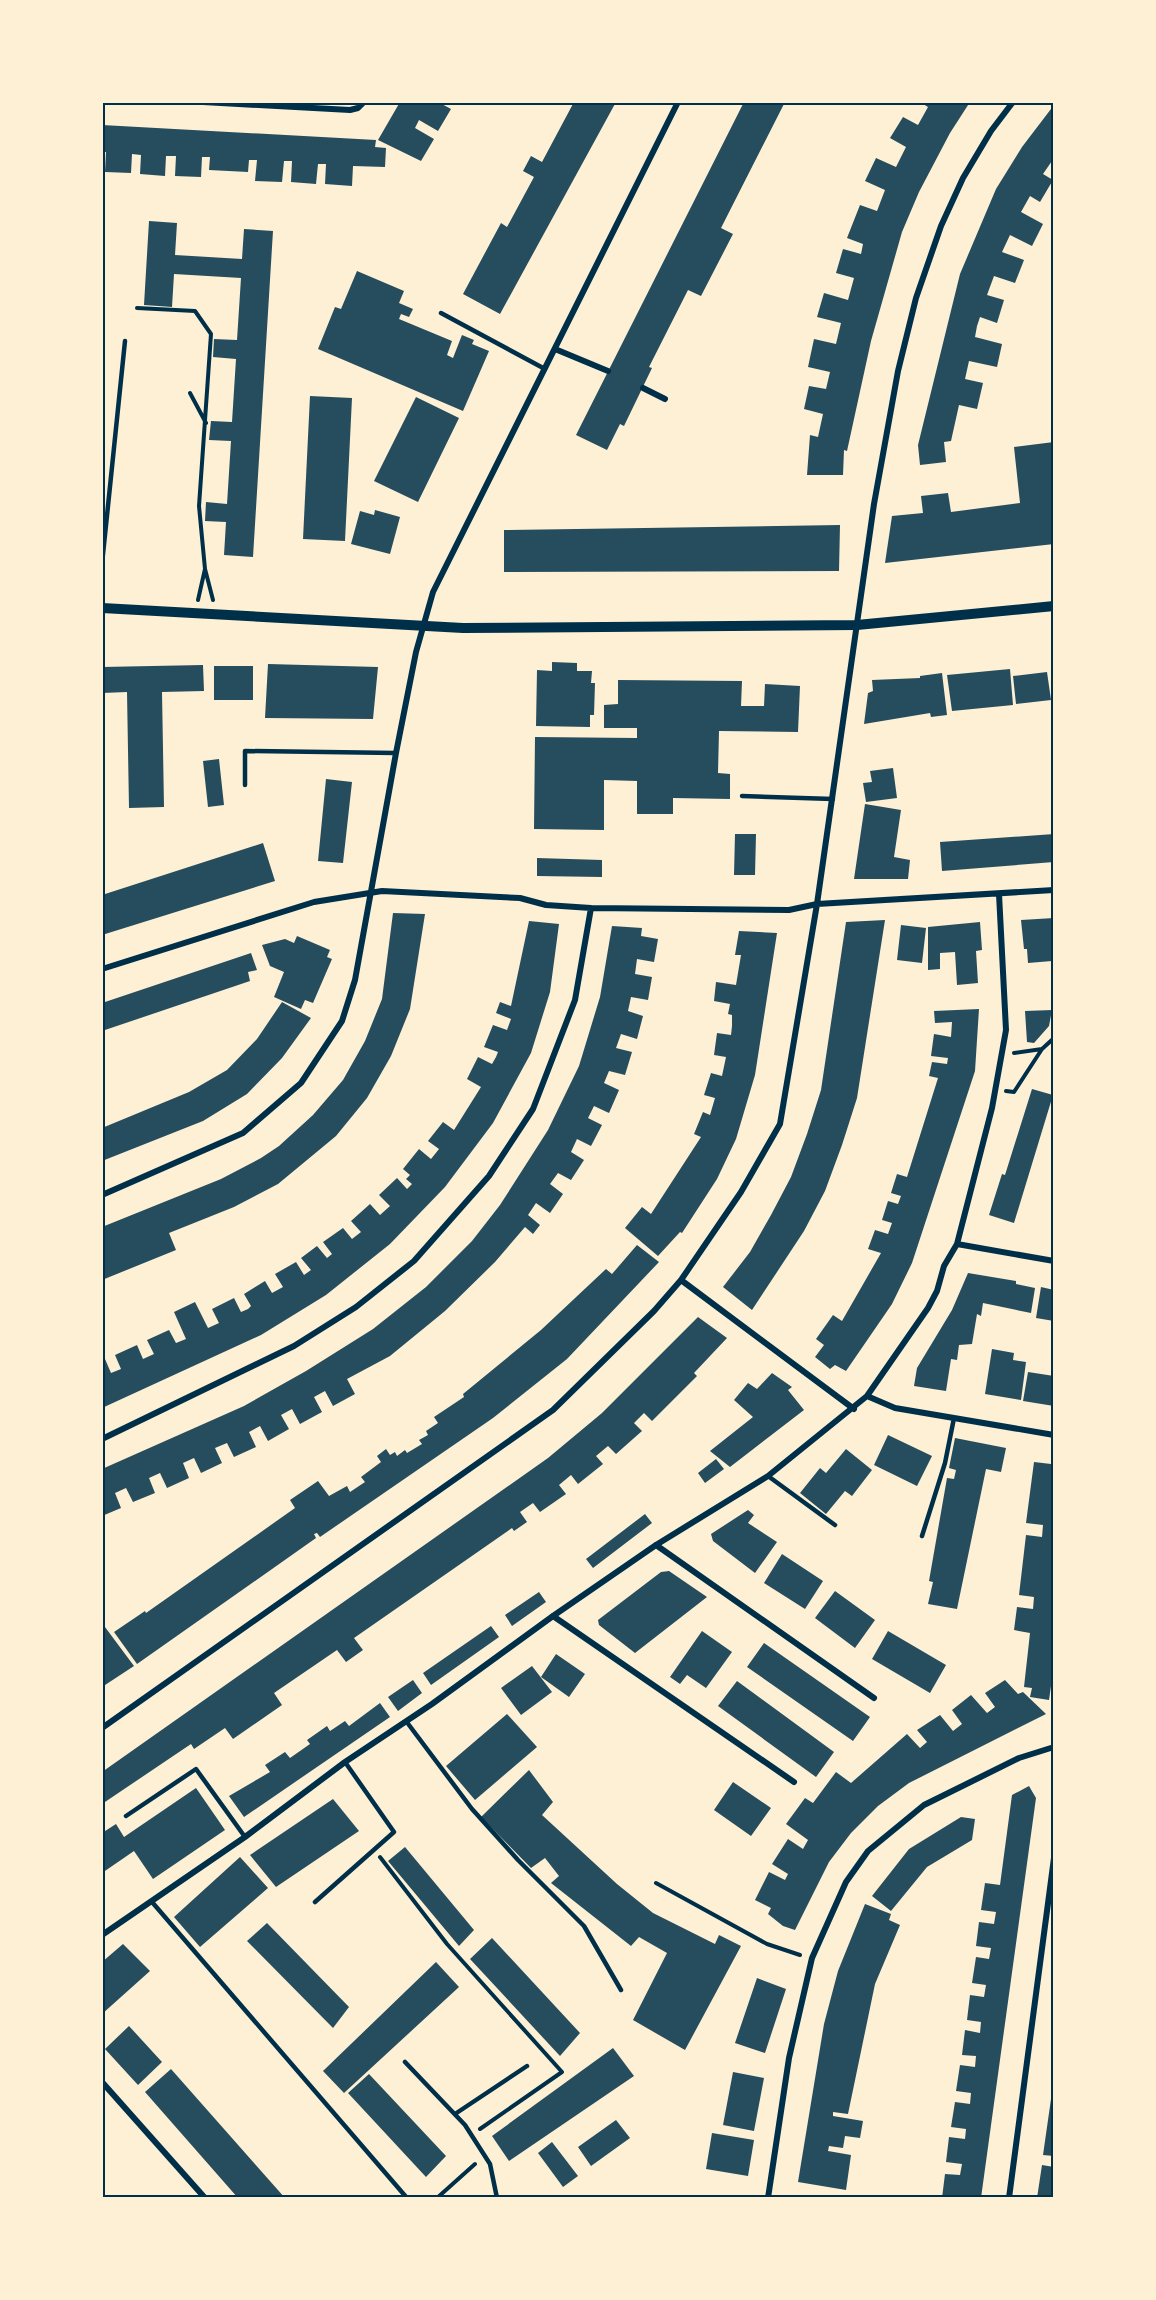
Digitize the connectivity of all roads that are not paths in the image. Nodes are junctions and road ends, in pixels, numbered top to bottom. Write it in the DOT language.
graph roads {
  1 [pos="203,102"];
  2 [pos="364,102"];
  3 [pos="678,102"];
  4 [pos="1013,102"];
  5 [pos="227,103"];
  6 [pos="441,313"];
  7 [pos="125,341"];
  8 [pos="555,349"];
  9 [pos="545,369"];
  10 [pos="608,371"];
  11 [pos="642,388"];
  12 [pos="665,399"];
  13 [pos="102,564"];
  14 [pos="1054,606"];
  15 [pos="102,608"];
  16 [pos="857,625"];
  17 [pos="423,626"];
  18 [pos="396,753"];
  19 [pos="245,785"];
  20 [pos="742,796"];
  21 [pos="833,798"];
  22 [pos="1054,890"];
  23 [pos="372,892"];
  24 [pos="999,894"];
  25 [pos="817,904"];
  26 [pos="591,908"];
  27 [pos="102,969"];
  28 [pos="102,1195"];
  29 [pos="957,1244"];
  30 [pos="1054,1261"];
  31 [pos="681,1280"];
  32 [pos="867,1396"];
  33 [pos="854,1409"];
  34 [pos="954,1418"];
  35 [pos="1054,1435"];
  36 [pos="102,1439"];
  37 [pos="768,1476"];
  38 [pos="835,1525"];
  39 [pos="922,1536"];
  40 [pos="656,1545"];
  41 [pos="553,1616"];
  42 [pos="874,1698"];
  43 [pos="406,1721"];
  44 [pos="102,1728"];
  45 [pos="1054,1747"];
  46 [pos="345,1762"];
  47 [pos="794,1782"];
  48 [pos="126,1816"];
  49 [pos="245,1837"];
  50 [pos="1054,1858"];
  51 [pos="152,1902"];
  52 [pos="315,1902"];
  53 [pos="102,1935"];
  54 [pos="621,1990"];
  55 [pos="405,2062"];
  56 [pos="527,2066"];
  57 [pos="102,2082"];
  58 [pos="455,2114"];
  59 [pos="205,2198"];
  60 [pos="407,2198"];
  61 [pos="497,2198"];
  62 [pos="768,2198"];
  63 [pos="1009,2198"];
  1 -- 5 [label="street"];
  2 -- 5 [label="street"];
  3 -- 8 [label="street"];
  4 -- 16 [label="street"];
  6 -- 9 [label="lane"];
  7 -- 13 [label="lane"];
  8 -- 9 [label="street"];
  8 -- 10 [label="street"];
  9 -- 17 [label="street"];
  11 -- 12 [label="street"];
  14 -- 16 [label="street"];
  15 -- 17 [label="street"];
  16 -- 17 [label="street"];
  16 -- 21 [label="street"];
  17 -- 18 [label="street"];
  18 -- 19 [label="lane"];
  18 -- 23 [label="street"];
  20 -- 21 [label="lane"];
  21 -- 25 [label="street"];
  22 -- 24 [label="street"];
  23 -- 26 [label="street"];
  23 -- 27 [label="street"];
  23 -- 28 [label="street"];
  24 -- 25 [label="street"];
  24 -- 29 [label="street"];
  25 -- 26 [label="street"];
  25 -- 31 [label="street"];
  26 -- 36 [label="street"];
  29 -- 30 [label="street"];
  29 -- 32 [label="street"];
  31 -- 33 [label="street"];
  31 -- 44 [label="street"];
  32 -- 33 [label="street"];
  32 -- 34 [label="street"];
  33 -- 37 [label="street"];
  34 -- 35 [label="street"];
  34 -- 39 [label="lane"];
  37 -- 38 [label="lane"];
  37 -- 40 [label="street"];
  40 -- 41 [label="street"];
  40 -- 42 [label="street"];
  41 -- 43 [label="street"];
  41 -- 47 [label="street"];
  43 -- 46 [label="street"];
  43 -- 54 [label="lane"];
  45 -- 62 [label="street"];
  46 -- 49 [label="street"];
  46 -- 52 [label="lane"];
  48 -- 49 [label="lane"];
  49 -- 51 [label="street"];
  50 -- 63 [label="street"];
  51 -- 53 [label="street"];
  51 -- 60 [label="lane"];
  55 -- 58 [label="lane"];
  56 -- 58 [label="lane"];
  57 -- 59 [label="street"];
  58 -- 61 [label="lane"];
}
